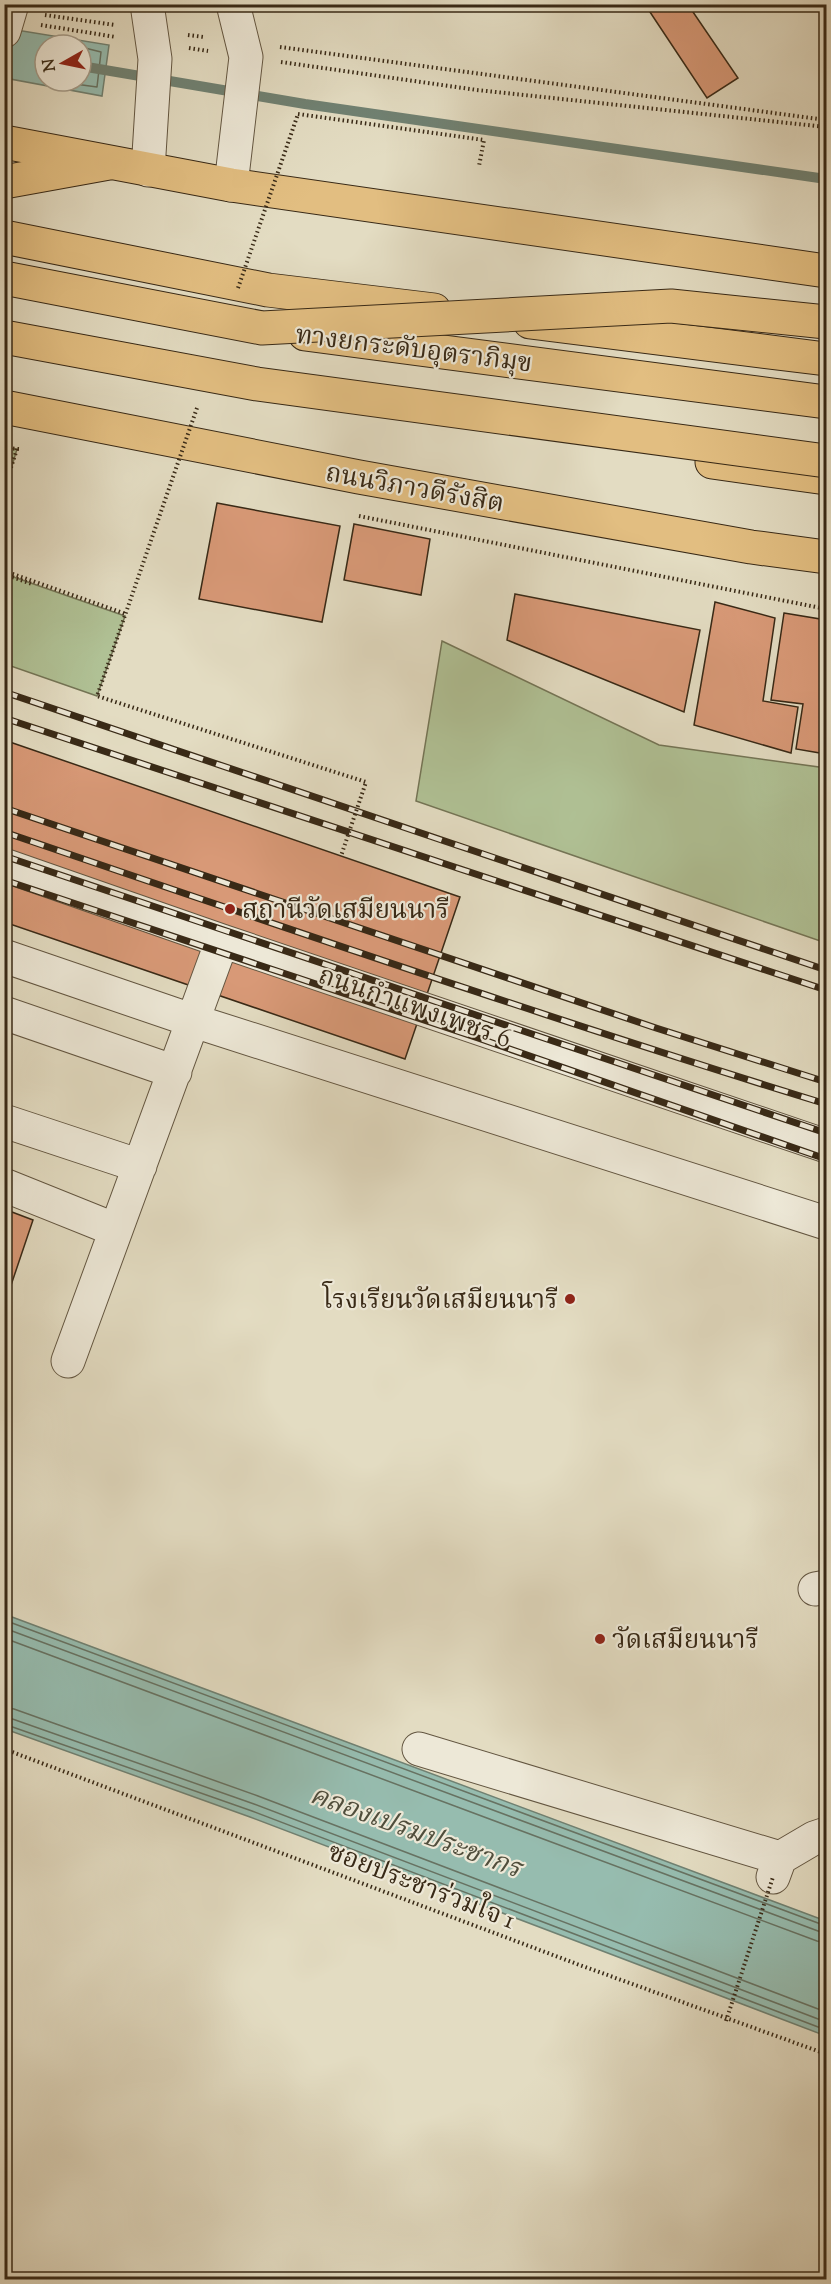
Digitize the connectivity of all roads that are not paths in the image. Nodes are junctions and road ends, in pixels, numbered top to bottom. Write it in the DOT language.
graph roads {
  1 [pos="233,4"];
  2 [pos="152,34"];
  3 [pos="4,142"];
  4 [pos="109,163"];
  5 [pos="148,170"];
  6 [pos="4,182"];
  7 [pos="231,185"];
  8 [pos="4,237"];
  9 [pos="826,271"];
  10 [pos="4,278"];
  11 [pos="826,322"];
  12 [pos="261,328"];
  13 [pos="4,337"];
  14 [pos="4,354"];
  15 [pos="826,359"];
  16 [pos="826,402"];
  17 [pos="4,407"];
  18 [pos="826,461"];
  19 [pos="826,478"];
  20 [pos="826,557"];
  21 [pos="4,865"];
  22 [pos="222,941"];
  23 [pos="4,956"];
  24 [pos="4,1013"];
  25 [pos="194,1022"];
  26 [pos="175,1072"];
  27 [pos="4,1121"];
  28 [pos="826,1146"];
  29 [pos="140,1166"];
  30 [pos="4,1185"];
  31 [pos="826,1223"];
  32 [pos="116,1230"];
  33 [pos="68,1361"];
  34 [pos="419,1749"];
  35 [pos="826,1834"];
  1 -- 7 [label="street"];
  2 -- 5 [label="street"];
  3 -- 4 [label="main road"];
  4 -- 5 [label="main road"];
  4 -- 6 [label="main road"];
  5 -- 7 [label="main road"];
  7 -- 9 [label="main road"];
  8 -- 15 [label="main road"];
  10 -- 12 [label="main road, ทางยกระดับอุตราภิมุข, bridge"];
  11 -- 12 [label="main road, bridge"];
  12 -- 16 [label="main road, ทางยกระดับอุตราภิมุข, bridge"];
  13 -- 18 [label="main road, bridge"];
  14 -- 19 [label="main road"];
  17 -- 20 [label="main road, ถนนวิภาวดีรังสิต"];
  21 -- 22 [label="street, ถนนกำแพงเพชร 6"];
  22 -- 25 [label="street"];
  22 -- 28 [label="street, ถนนกำแพงเพชร 6"];
  23 -- 25 [label="street"];
  24 -- 26 [label="street"];
  25 -- 26 [label="street"];
  25 -- 31 [label="street"];
  26 -- 29 [label="street"];
  27 -- 29 [label="street"];
  29 -- 32 [label="street"];
  30 -- 32 [label="street"];
  32 -- 33 [label="street"];
  34 -- 35 [label="street"];
}
